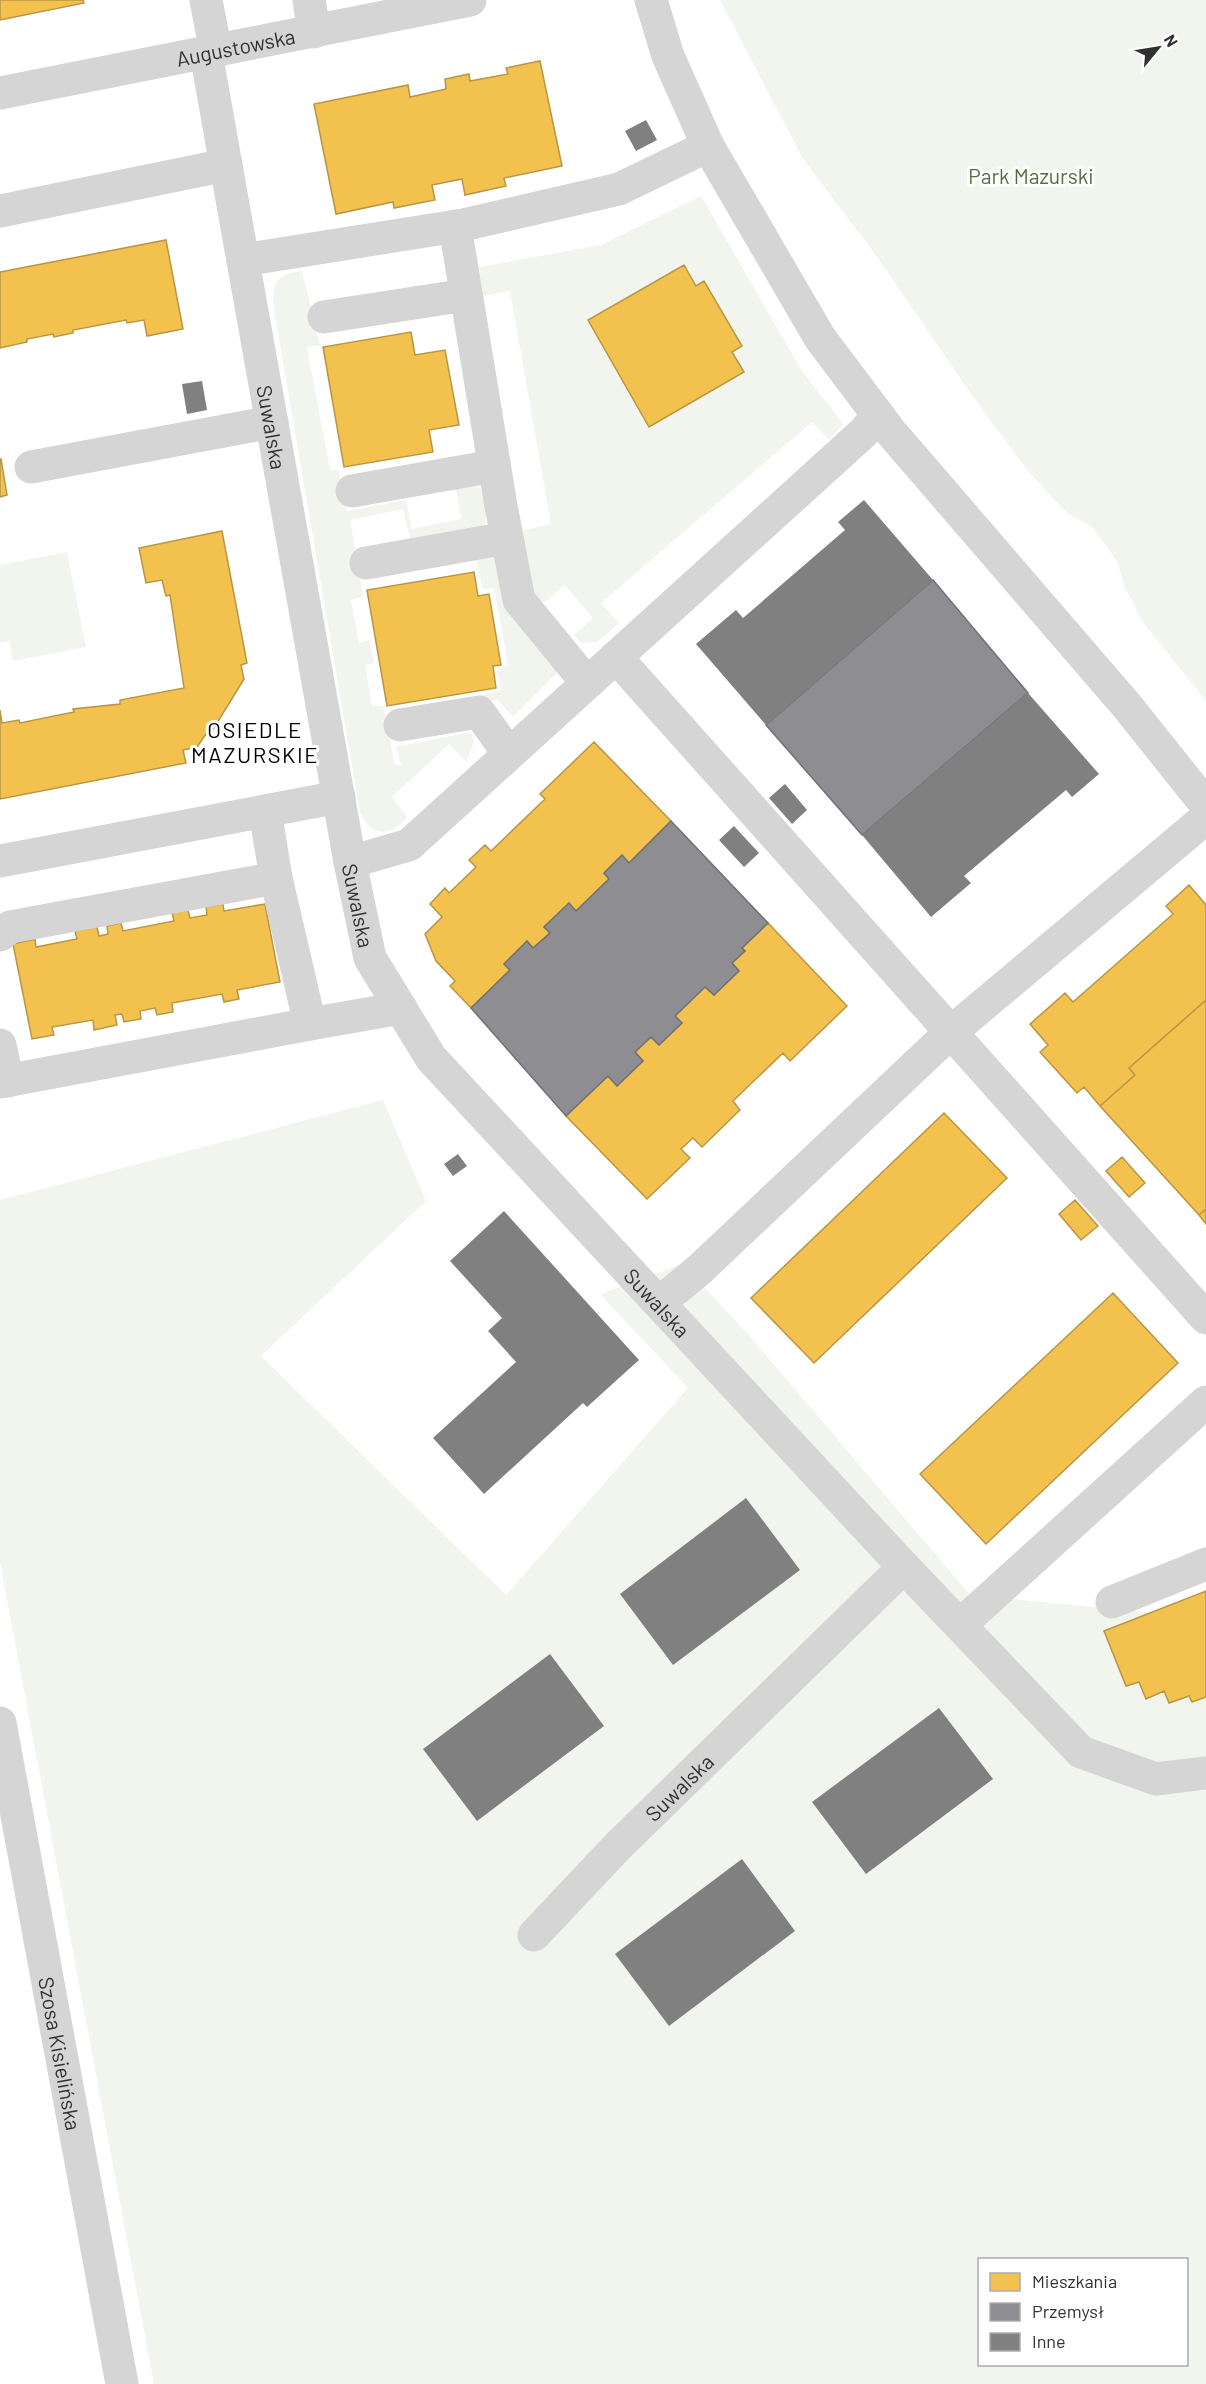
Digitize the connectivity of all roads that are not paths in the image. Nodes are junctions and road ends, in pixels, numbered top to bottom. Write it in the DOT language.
graph roads {
  1 [pos="206,0"];
  2 [pos="309,0"];
  3 [pos="470,0"];
  4 [pos="651,0"];
  5 [pos="314,32"];
  6 [pos="211,53"];
  7 [pos="0,93"];
  8 [pos="708,146"];
  9 [pos="226,165"];
  10 [pos="0,211"];
  11 [pos="455,226"];
  12 [pos="243,260"];
  13 [pos="466,295"];
  14 [pos="324,317"];
  15 [pos="878,415"];
  16 [pos="272,422"];
  17 [pos="494,466"];
  18 [pos="31,467"];
  19 [pos="352,491"];
  20 [pos="507,538"];
  21 [pos="366,563"];
  22 [pos="616,657"];
  23 [pos="587,683"];
  24 [pos="399,725"];
  25 [pos="509,754"];
  26 [pos="339,797"];
  27 [pos="1206,805"];
  28 [pos="265,811"];
  29 [pos="1206,818"];
  30 [pos="0,861"];
  31 [pos="350,862"];
  32 [pos="276,878"];
  33 [pos="0,935"];
  34 [pos="401,1008"];
  35 [pos="310,1024"];
  36 [pos="951,1032"];
  37 [pos="0,1045"];
  38 [pos="4,1081"];
  39 [pos="659,1303"];
  40 [pos="1206,1318"];
  41 [pos="1206,1402"];
  42 [pos="1206,1564"];
  43 [pos="904,1567"];
  44 [pos="1112,1602"];
  45 [pos="960,1625"];
  46 [pos="0,1723"];
  47 [pos="1206,1773"];
  48 [pos="534,1935"];
  49 [pos="122,2384"];
  1 -- 6 [label="street, Suwalska"];
  2 -- 5 [label="street"];
  3 -- 5 [label="street, Augustowska"];
  4 -- 8 [label="street"];
  5 -- 6 [label="street, Augustowska"];
  6 -- 7 [label="street, Augustowska"];
  6 -- 9 [label="street, Suwalska"];
  8 -- 11 [label="street"];
  8 -- 15 [label="street"];
  9 -- 10 [label="street"];
  9 -- 12 [label="street, Suwalska"];
  11 -- 12 [label="street"];
  11 -- 13 [label="street"];
  12 -- 16 [label="street, Suwalska"];
  13 -- 14 [label="street"];
  13 -- 17 [label="street"];
  15 -- 22 [label="street"];
  15 -- 27 [label="street"];
  16 -- 18 [label="street"];
  16 -- 26 [label="street, Suwalska"];
  17 -- 19 [label="street"];
  17 -- 20 [label="street"];
  20 -- 21 [label="street"];
  20 -- 23 [label="street"];
  22 -- 23 [label="street"];
  22 -- 36 [label="street"];
  23 -- 25 [label="street"];
  24 -- 25 [label="street"];
  25 -- 31 [label="street"];
  26 -- 28 [label="street"];
  26 -- 31 [label="street, Suwalska"];
  28 -- 30 [label="street"];
  28 -- 32 [label="street"];
  29 -- 36 [label="street"];
  31 -- 34 [label="street, Suwalska"];
  32 -- 33 [label="street"];
  32 -- 35 [label="street"];
  34 -- 35 [label="street"];
  34 -- 39 [label="street, Suwalska"];
  35 -- 38 [label="street"];
  36 -- 39 [label="street"];
  36 -- 40 [label="street"];
  37 -- 38 [label="street"];
  39 -- 43 [label="street, Suwalska"];
  41 -- 45 [label="street"];
  42 -- 44 [label="street"];
  43 -- 45 [label="street, Suwalska"];
  43 -- 48 [label="street, Suwalska"];
  45 -- 47 [label="street, Suwalska"];
  46 -- 49 [label="street, Szosa Kisielińska"];
}
